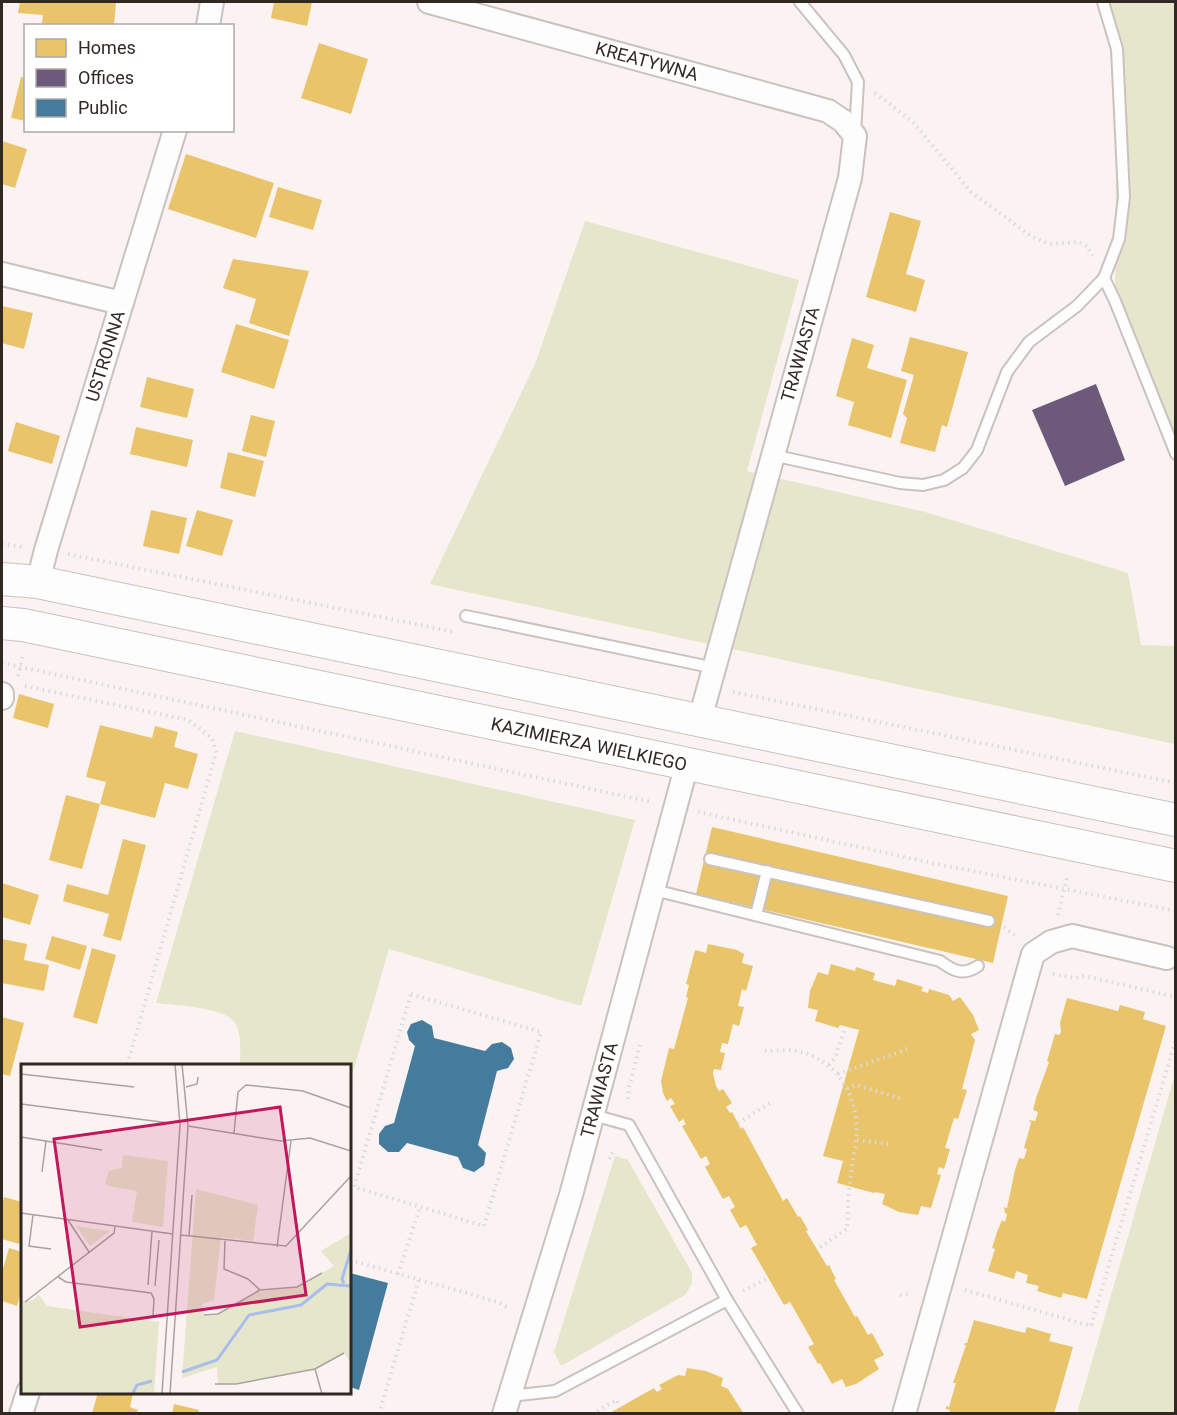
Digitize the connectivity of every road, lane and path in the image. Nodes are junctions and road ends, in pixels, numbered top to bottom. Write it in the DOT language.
graph roads {
  1 [pos="212,2"];
  2 [pos="429,2"];
  3 [pos="800,2"];
  4 [pos="1103,2"];
  5 [pos="208,24"];
  6 [pos="858,82"];
  7 [pos="174,132"];
  8 [pos="855,136"];
  9 [pos="2,274"];
  10 [pos="1104,278"];
  11 [pos="121,303"];
  12 [pos="1176,454"];
  13 [pos="772,455"];
  14 [pos="2,544"];
  15 [pos="46,550"];
  16 [pos="2,579"];
  17 [pos="38,582"];
  18 [pos="466,616"];
  19 [pos="2,623"];
  20 [pos="456,633"];
  21 [pos="23,656"];
  22 [pos="2,663"];
  23 [pos="20,667"];
  24 [pos="715,668"];
  25 [pos="733,692"];
  26 [pos="2,696"];
  27 [pos="700,719"];
  28 [pos="687,764"];
  29 [pos="1176,783"];
  30 [pos="1037,790"];
  31 [pos="659,803"];
  32 [pos="692,810"];
  33 [pos="1176,820"];
  34 [pos="1026,835"];
  35 [pos="710,859"];
  36 [pos="1176,866"];
  37 [pos="767,871"];
  38 [pos="1067,877"];
  39 [pos="1065,888"];
  40 [pos="654,890"];
  41 [pos="1060,905"];
  42 [pos="1176,911"];
  43 [pos="756,915"];
  44 [pos="989,921"];
  45 [pos="1167,958"];
  46 [pos="978,966"];
  47 [pos="1029,969"];
  48 [pos="1176,997"];
  49 [pos="844,1031"];
  50 [pos="1176,1038"];
  51 [pos="907,1049"];
  52 [pos="765,1051"];
  53 [pos="127,1064"];
  54 [pos="829,1065"];
  55 [pos="838,1074"];
  56 [pos="847,1088"];
  57 [pos="902,1099"];
  58 [pos="772,1102"];
  59 [pos="593,1115"];
  60 [pos="738,1123"];
  61 [pos="857,1140"];
  62 [pos="889,1144"];
  63 [pos="420,1207"];
  64 [pos="817,1249"];
  65 [pos="351,1260"];
  66 [pos="398,1274"];
  67 [pos="768,1278"];
  68 [pos="419,1279"];
  69 [pos="941,1282"];
  70 [pos="749,1288"];
  71 [pos="727,1300"];
  72 [pos="516,1311"];
  73 [pos="27,1394"];
  74 [pos="507,1405"];
  75 [pos="620,1407"];
  76 [pos="21,1413"];
  77 [pos="379,1413"];
  78 [pos="592,1413"];
  79 [pos="798,1413"];
  80 [pos="904,1413"];
  1 -- 5 [label="street"];
  2 -- 8 [label="street, KREATYWNA"];
  3 -- 6 [label="lane"];
  4 -- 10 [label="lane"];
  6 -- 8 [label="lane, TRAWIASTA"];
  6 -- 10 [label="path"];
  7 -- 11 [label="street, USTRONNA"];
  8 -- 13 [label="street, TRAWIASTA"];
  9 -- 11 [label="street"];
  10 -- 12 [label="lane"];
  10 -- 13 [label="lane"];
  11 -- 15 [label="street, USTRONNA"];
  13 -- 24 [label="street, TRAWIASTA"];
  14 -- 15 [label="path"];
  15 -- 17 [label="street, USTRONNA"];
  15 -- 20 [label="path"];
  16 -- 17 [label="main road"];
  17 -- 27 [label="main road"];
  18 -- 24 [label="lane"];
  19 -- 28 [label="main road, KAZIMIERZA WIELKIEGO"];
  21 -- 23 [label="path"];
  22 -- 23 [label="path"];
  23 -- 31 [label="path"];
  24 -- 27 [label="street, TRAWIASTA"];
  25 -- 29 [label="path"];
  26 -- 53 [label="path"];
  27 -- 30 [label="main road"];
  28 -- 34 [label="main road, KAZIMIERZA WIELKIEGO"];
  28 -- 40 [label="street, TRAWIASTA"];
  30 -- 33 [label="main road"];
  30 -- 34 [label="main road"];
  32 -- 39 [label="path"];
  34 -- 36 [label="main road, KAZIMIERZA WIELKIEGO"];
  35 -- 37 [label="lane"];
  37 -- 43 [label="lane"];
  37 -- 44 [label="lane"];
  38 -- 39 [label="path"];
  39 -- 41 [label="path"];
  39 -- 42 [label="path"];
  40 -- 43 [label="lane"];
  40 -- 59 [label="street, TRAWIASTA"];
  43 -- 46 [label="lane"];
  45 -- 47 [label="street"];
  47 -- 48 [label="path"];
  47 -- 69 [label="street"];
  49 -- 54 [label="path"];
  50 -- 69 [label="path"];
  51 -- 55 [label="path"];
  52 -- 54 [label="path"];
  54 -- 55 [label="path"];
  55 -- 56 [label="path"];
  56 -- 57 [label="path"];
  56 -- 61 [label="path"];
  58 -- 60 [label="path"];
  59 -- 71 [label="lane"];
  59 -- 74 [label="street, TRAWIASTA"];
  61 -- 62 [label="path"];
  61 -- 64 [label="path"];
  63 -- 63 [label="path"];
  63 -- 66 [label="path"];
  65 -- 66 [label="path"];
  66 -- 68 [label="path"];
  67 -- 70 [label="path"];
  68 -- 72 [label="path"];
  68 -- 77 [label="path"];
  69 -- 80 [label="street"];
  71 -- 74 [label="lane"];
  71 -- 79 [label="lane"];
  73 -- 76 [label="street"];
  75 -- 78 [label="path"];
}
